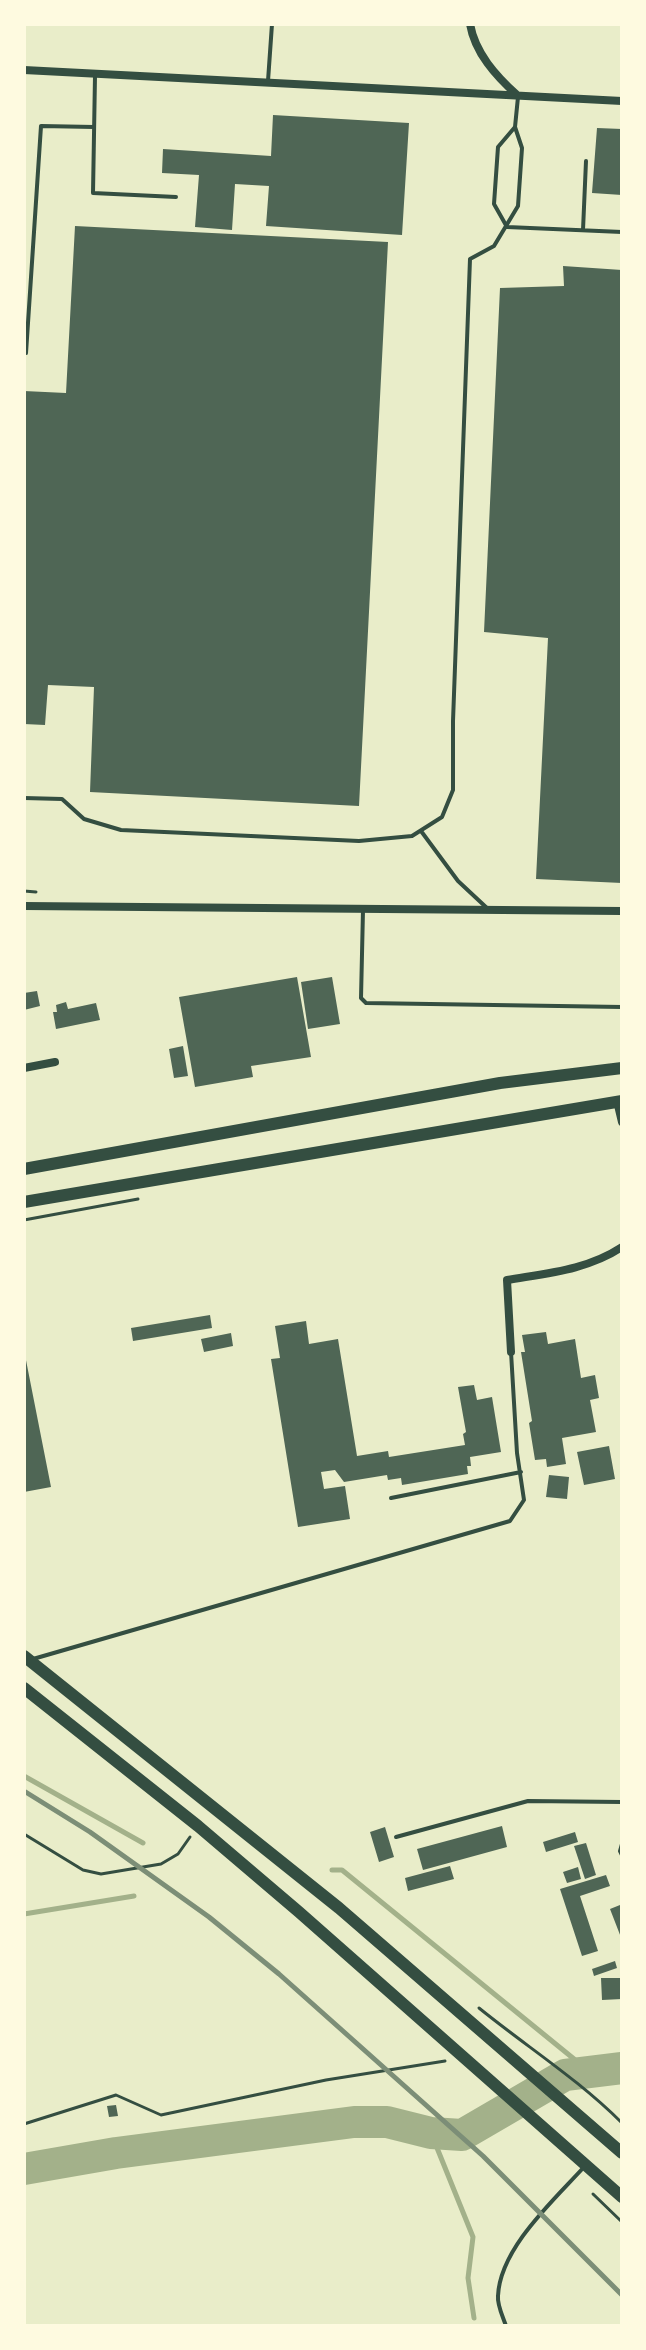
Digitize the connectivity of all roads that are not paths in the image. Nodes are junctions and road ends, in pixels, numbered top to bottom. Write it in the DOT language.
graph roads {
  1 [pos="272,24"];
  2 [pos="470,24"];
  3 [pos="24,70"];
  4 [pos="95,74"];
  5 [pos="268,83"];
  6 [pos="518,95"];
  7 [pos="622,101"];
  8 [pos="94,127"];
  9 [pos="515,127"];
  10 [pos="586,161"];
  11 [pos="176,197"];
  12 [pos="507,227"];
  13 [pos="583,230"];
  14 [pos="622,232"];
  15 [pos="24,353"];
  16 [pos="24,798"];
  17 [pos="421,831"];
  18 [pos="24,906"];
  19 [pos="363,910"];
  20 [pos="489,911"];
  21 [pos="622,911"];
  22 [pos="622,1007"];
  23 [pos="55,1062"];
  24 [pos="24,1068"];
  25 [pos="622,1068"];
  26 [pos="620,1101"];
  27 [pos="622,1122"];
  28 [pos="24,1169"];
  29 [pos="24,1202"];
  30 [pos="622,1247"];
  31 [pos="511,1352"];
  32 [pos="521,1472"];
  33 [pos="391,1498"];
  34 [pos="26,1658"];
  35 [pos="24,1688"];
  36 [pos="622,1802"];
  37 [pos="396,1837"];
  38 [pos="622,1844"];
  39 [pos="622,1855"];
  40 [pos="622,2153"];
  41 [pos="583,2162"];
  42 [pos="622,2197"];
  43 [pos="506,2326"];
  1 -- 5 [label="lane"];
  2 -- 6 [label="street"];
  3 -- 4 [label="street"];
  4 -- 5 [label="street"];
  4 -- 8 [label="lane"];
  5 -- 6 [label="street"];
  6 -- 7 [label="street"];
  6 -- 9 [label="lane"];
  8 -- 11 [label="lane"];
  8 -- 15 [label="lane"];
  9 -- 12 [label="lane"];
  9 -- 12 [label="lane"];
  10 -- 13 [label="lane"];
  12 -- 13 [label="lane"];
  12 -- 17 [label="lane"];
  13 -- 14 [label="lane"];
  16 -- 17 [label="lane"];
  17 -- 20 [label="lane"];
  18 -- 19 [label="street"];
  19 -- 20 [label="street"];
  19 -- 22 [label="lane"];
  20 -- 21 [label="street"];
  23 -- 24 [label="street"];
  25 -- 28 [label="main road"];
  26 -- 27 [label="street"];
  26 -- 29 [label="main road"];
  30 -- 31 [label="street"];
  31 -- 32 [label="lane"];
  32 -- 33 [label="lane"];
  32 -- 34 [label="lane"];
  34 -- 40 [label="main road"];
  35 -- 41 [label="main road"];
  36 -- 37 [label="lane"];
  38 -- 39 [label="lane"];
  41 -- 42 [label="main road"];
  41 -- 43 [label="lane"];
}
